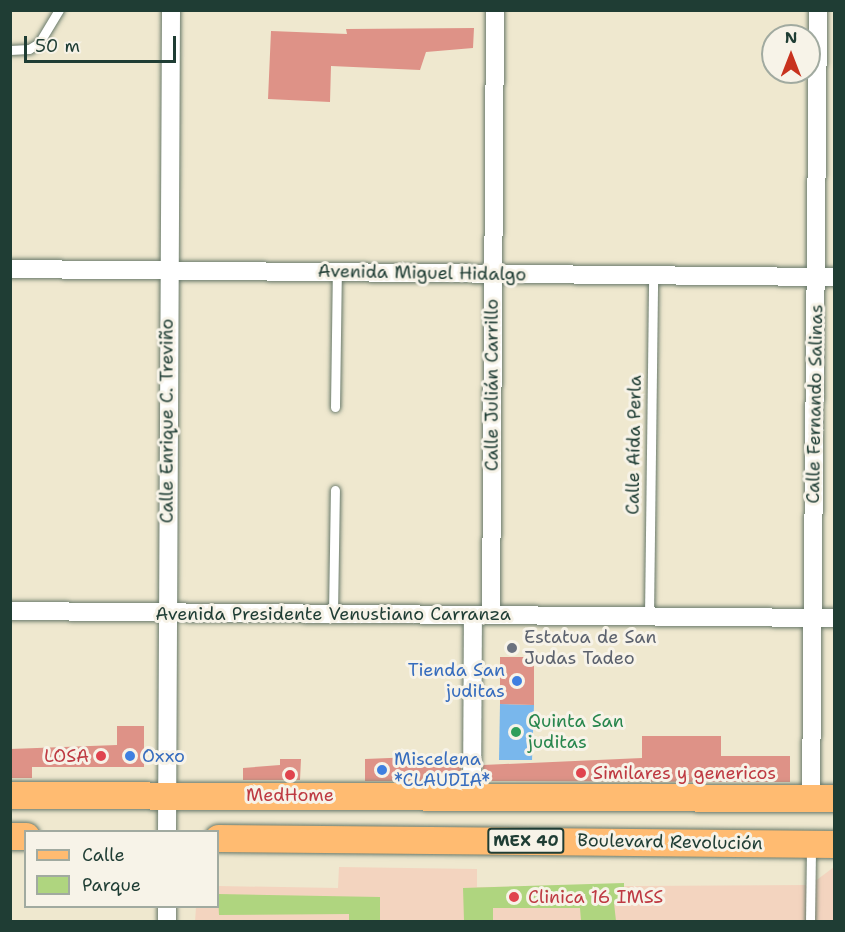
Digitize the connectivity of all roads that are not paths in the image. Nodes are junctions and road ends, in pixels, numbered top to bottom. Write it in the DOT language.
graph roads {
  1 [pos="59,10"];
  2 [pos="171,10"];
  3 [pos="495,10"];
  4 [pos="818,10"];
  5 [pos="10,50"];
  6 [pos="10,268"];
  7 [pos="169,270"];
  8 [pos="337,272"];
  9 [pos="493,273"];
  10 [pos="652,275"];
  11 [pos="816,277"];
  12 [pos="834,277"];
  13 [pos="335,406"];
  14 [pos="335,490"];
  15 [pos="10,611"];
  16 [pos="166,613"];
  17 [pos="333,614"];
  18 [pos="482,615"];
  19 [pos="650,616"];
  20 [pos="813,618"];
  21 [pos="834,618"];
  22 [pos="10,795"];
  23 [pos="164,797"];
  24 [pos="472,797"];
  25 [pos="823,798"];
  26 [pos="167,830"];
  27 [pos="219,838"];
  28 [pos="823,844"];
  29 [pos="810,921"];
  1 -- 5 [label="lane"];
  2 -- 7 [label="street, Calle Enrique C. Treviño"];
  3 -- 9 [label="street, Calle Julián Carrillo"];
  4 -- 11 [label="street, Calle Fernando Salinas"];
  6 -- 7 [label="street, Avenida Miguel Hidalgo"];
  7 -- 8 [label="street, Avenida Miguel Hidalgo"];
  7 -- 16 [label="street, Calle Enrique C. Treviño"];
  8 -- 9 [label="street, Avenida Miguel Hidalgo"];
  8 -- 13 [label="lane"];
  9 -- 10 [label="street, Avenida Miguel Hidalgo"];
  9 -- 18 [label="street, Calle Julián Carrillo"];
  10 -- 11 [label="street, Avenida Miguel Hidalgo"];
  10 -- 19 [label="lane, Calle Aída Perla"];
  11 -- 12 [label="street, Avenida Miguel Hidalgo"];
  11 -- 20 [label="street, Calle Fernando Salinas"];
  14 -- 17 [label="lane"];
  15 -- 16 [label="street, Avenida Presidente Venustiano Carranza"];
  16 -- 17 [label="street, Avenida Presidente Venustiano Carranza"];
  16 -- 23 [label="street, Calle Enrique C. Treviño"];
  17 -- 18 [label="street, Avenida Presidente Venustiano Carranza"];
  18 -- 19 [label="street, Avenida Presidente Venustiano Carranza"];
  18 -- 24 [label="street, Calle Julián Carrillo"];
  19 -- 20 [label="street, Avenida Presidente Venustiano Carranza"];
  20 -- 21 [label="street, Avenida Presidente Venustiano Carranza"];
  20 -- 25 [label="street, Calle Fernando Salinas"];
  22 -- 23 [label="main road"];
  23 -- 24 [label="main road"];
  23 -- 26 [label="street, Calle Enrique C. Treviño"];
  24 -- 25 [label="main road"];
  27 -- 28 [label="main road, Boulevard Revolución / MEX 40"];
  28 -- 29 [label="lane"];
}
